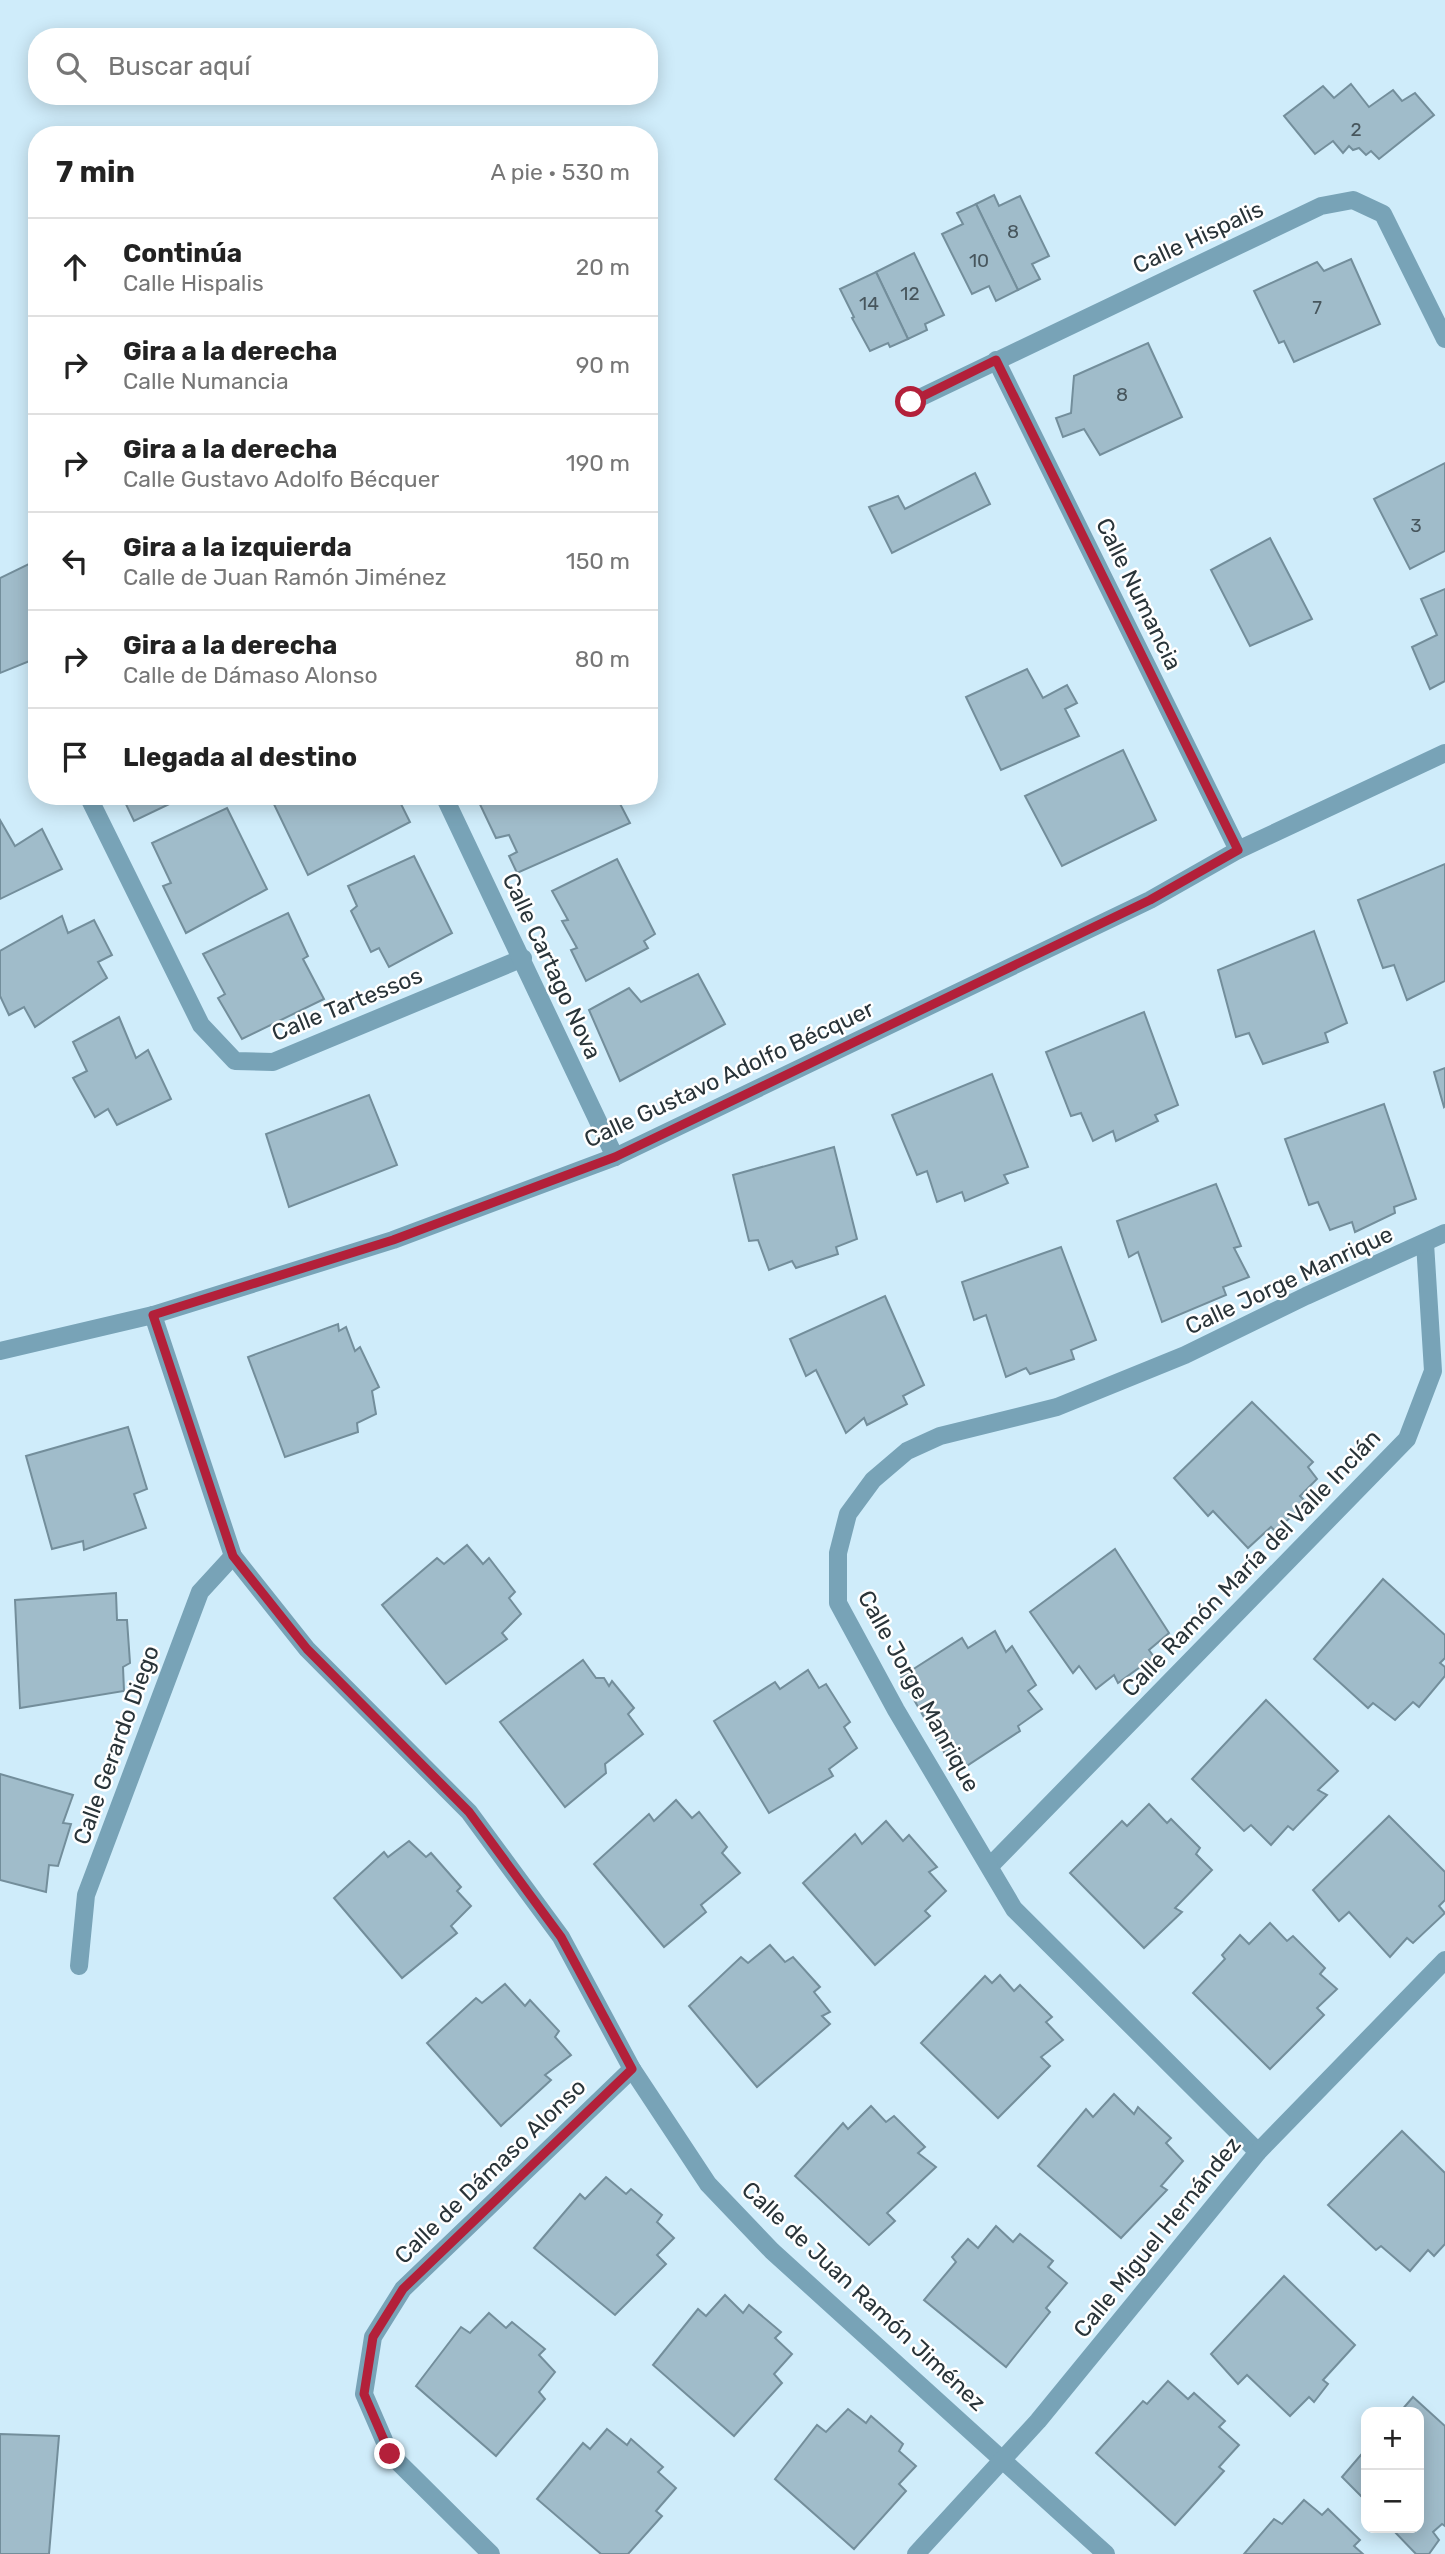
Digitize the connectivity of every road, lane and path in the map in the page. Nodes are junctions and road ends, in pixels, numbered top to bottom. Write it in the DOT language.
graph roads {
  1 [pos="1445,339"];
  2 [pos="996,360"];
  3 [pos="911,402"];
  4 [pos="1445,753"];
  5 [pos="92,805"];
  6 [pos="448,805"];
  7 [pos="1238,850"];
  8 [pos="523,958"];
  9 [pos="615,1157"];
  10 [pos="1445,1233"];
  11 [pos="1425,1243"];
  12 [pos="153,1315"];
  13 [pos="0,1351"];
  14 [pos="233,1556"];
  15 [pos="990,1866"];
  16 [pos="1445,1960"];
  17 [pos="79,1966"];
  18 [pos="632,2069"];
  19 [pos="1258,2152"];
  20 [pos="1002,2458"];
  21 [pos="491,2554"];
  22 [pos="916,2554"];
  23 [pos="1106,2554"];
  1 -- 2 [label="street, Calle Hispalis"];
  2 -- 3 [label="street, Calle Hispalis"];
  2 -- 7 [label="street, Calle Numancia"];
  4 -- 7 [label="street, Calle Gustavo Adolfo Bécquer"];
  5 -- 8 [label="street, Calle Tartessos"];
  6 -- 8 [label="street, Calle Cartago Nova"];
  7 -- 9 [label="street, Calle Gustavo Adolfo Bécquer"];
  8 -- 9 [label="street, Calle Cartago Nova"];
  9 -- 12 [label="street, Calle Gustavo Adolfo Bécquer"];
  10 -- 11 [label="street, Calle Jorge Manrique"];
  11 -- 15 [label="street, Calle Ramón María del Valle Inclán"];
  11 -- 15 [label="street, Calle Jorge Manrique"];
  12 -- 13 [label="street, Calle Gustavo Adolfo Bécquer"];
  12 -- 14 [label="street, Calle de Juan Ramón Jiménez"];
  14 -- 17 [label="street, Calle Gerardo Diego"];
  14 -- 18 [label="street, Calle de Juan Ramón Jiménez"];
  15 -- 19 [label="street, Calle Jorge Manrique"];
  16 -- 19 [label="street, Calle Miguel Hernández"];
  18 -- 20 [label="street, Calle de Juan Ramón Jiménez"];
  18 -- 21 [label="street, Calle de Dámaso Alonso"];
  19 -- 20 [label="street, Calle Miguel Hernández"];
  20 -- 22 [label="street, Calle Miguel Hernández"];
  20 -- 23 [label="street, Calle de Juan Ramón Jiménez"];
}
